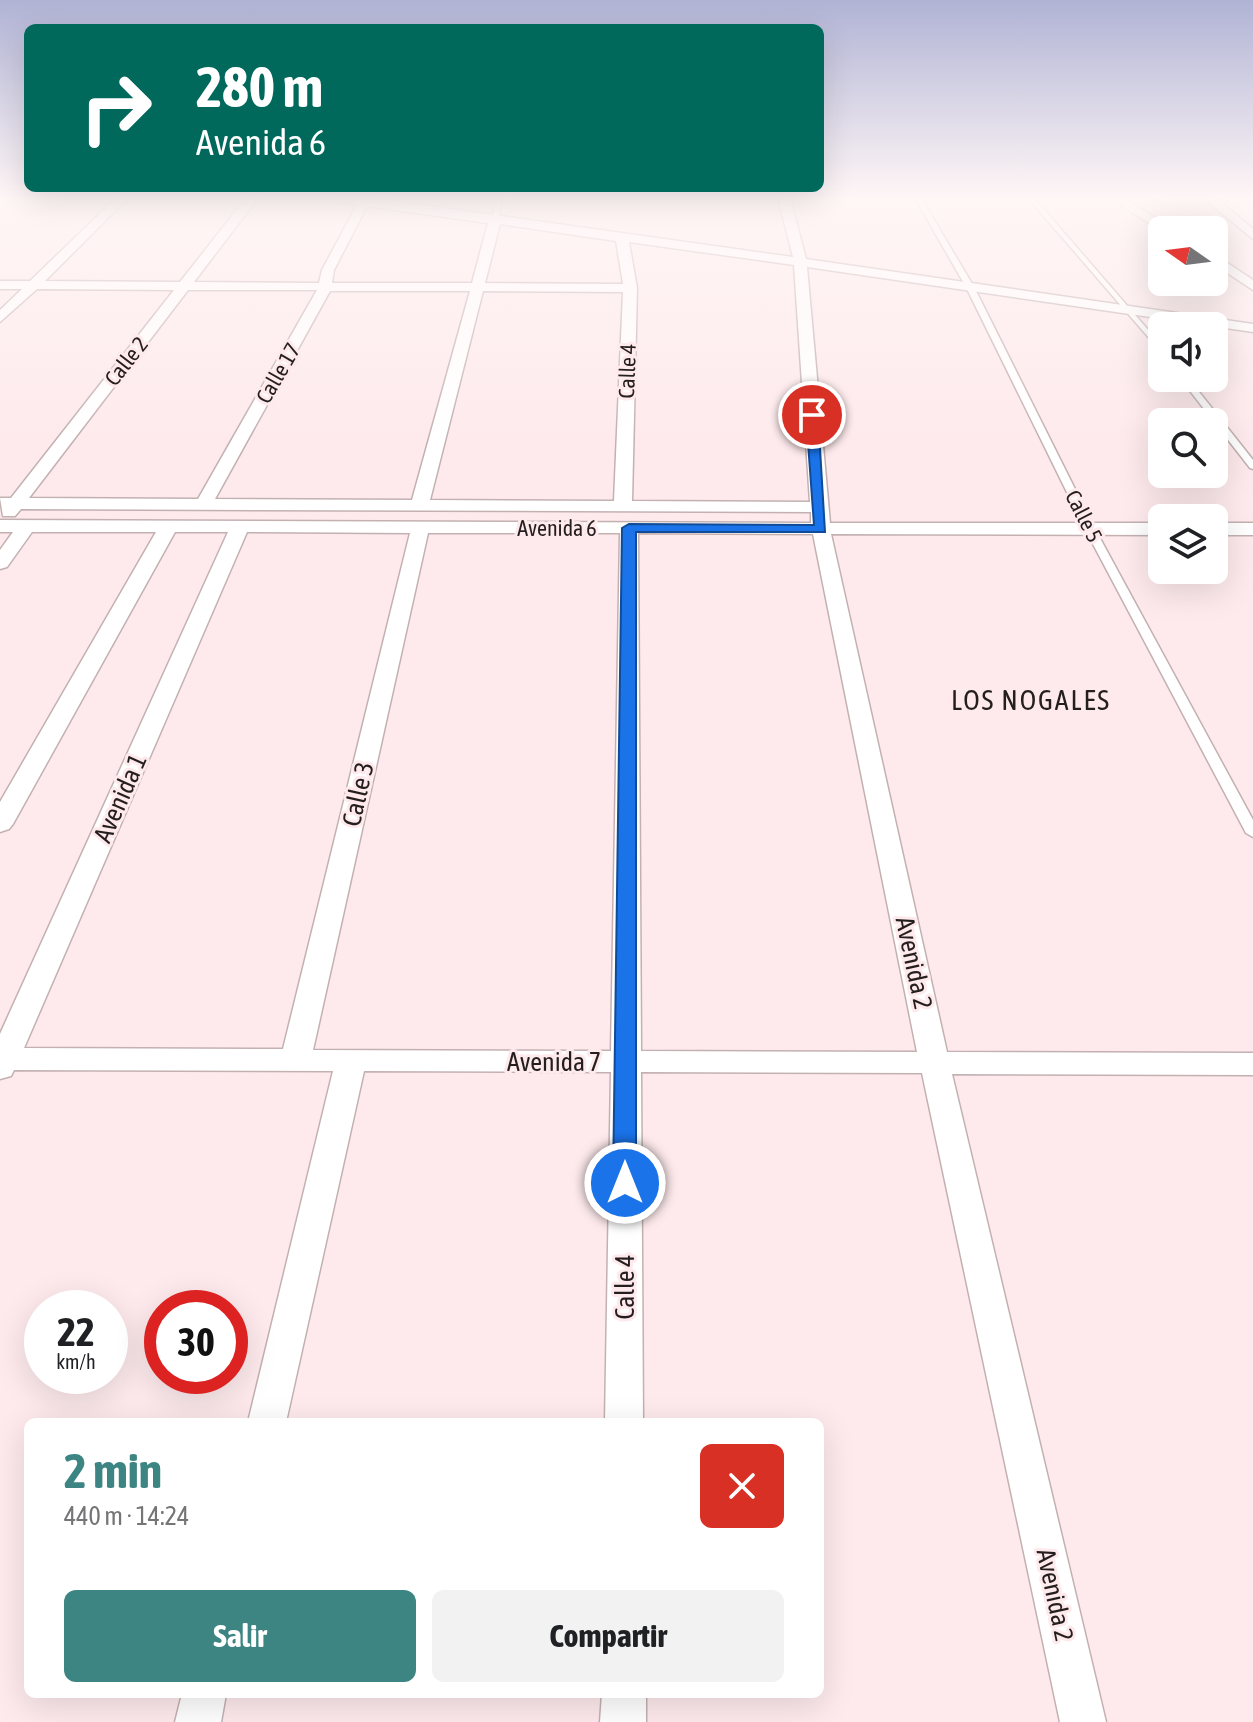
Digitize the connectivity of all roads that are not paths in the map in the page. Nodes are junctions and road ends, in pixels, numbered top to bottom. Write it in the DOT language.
graph roads {
  1 [pos="41,278"];
  2 [pos="191,278"];
  3 [pos="326,278"];
  4 [pos="482,278"];
  5 [pos="628,278"];
  6 [pos="801,278"];
  7 [pos="911,278"];
  8 [pos="965,278"];
  9 [pos="1102,278"];
  10 [pos="0,285"];
  11 [pos="34,285"];
  12 [pos="184,287"];
  13 [pos="323,287"];
  14 [pos="480,287"];
  15 [pos="970,287"];
  16 [pos="630,288"];
  17 [pos="1130,310"];
  18 [pos="0,318"];
  19 [pos="1253,328"];
  20 [pos="1148,333"];
  21 [pos="1195,392"];
  22 [pos="1253,466"];
  23 [pos="8,503"];
  24 [pos="204,503"];
  25 [pos="420,516"];
  26 [pos="626,516"];
  27 [pos="820,518"];
  28 [pos="0,525"];
  29 [pos="27,526"];
  30 [pos="168,527"];
  31 [pos="240,527"];
  32 [pos="1090,529"];
  33 [pos="1148,529"];
  34 [pos="1228,529"];
  35 [pos="1253,529"];
  36 [pos="0,563"];
  37 [pos="0,824"];
  38 [pos="1253,833"];
  39 [pos="295,1061"];
  40 [pos="351,1061"];
  41 [pos="1,1062"];
  42 [pos="625,1063"];
  43 [pos="1253,1064"];
  44 [pos="935,1065"];
  45 [pos="268,1418"];
  46 [pos="624,1418"];
  47 [pos="203,1698"];
  48 [pos="624,1698"];
  49 [pos="198,1722"];
  50 [pos="623,1722"];
  51 [pos="1083,1722"];
  1 -- 11 [label="street"];
  2 -- 12 [label="street, Calle 2"];
  3 -- 13 [label="street, Calle 17"];
  4 -- 14 [label="street, Calle 3"];
  5 -- 16 [label="street, Calle 4"];
  6 -- 27 [label="street, Avenida 2"];
  7 -- 15 [label="street"];
  8 -- 15 [label="lane, Calle 5"];
  9 -- 17 [label="lane"];
  10 -- 11 [label="street"];
  11 -- 12 [label="street"];
  11 -- 18 [label="street"];
  12 -- 13 [label="street"];
  12 -- 23 [label="street, Calle 2"];
  13 -- 14 [label="street"];
  13 -- 24 [label="street, Calle 17"];
  14 -- 16 [label="street"];
  14 -- 25 [label="street, Calle 3"];
  15 -- 17 [label="street"];
  15 -- 32 [label="lane, Calle 5"];
  16 -- 26 [label="street, Calle 4"];
  17 -- 19 [label="street"];
  17 -- 20 [label="lane"];
  21 -- 22 [label="lane"];
  23 -- 24 [label="street, Avenida 6"];
  23 -- 28 [label="street, Calle 2"];
  24 -- 25 [label="street, Avenida 6"];
  25 -- 26 [label="street, Avenida 6"];
  25 -- 31 [label="street, Avenida 6"];
  25 -- 39 [label="street, Calle 3"];
  26 -- 27 [label="street, Avenida 6"];
  26 -- 42 [label="street, Calle 4"];
  27 -- 32 [label="street, Avenida 6"];
  27 -- 44 [label="street, Avenida 2"];
  28 -- 29 [label="street, Avenida 6"];
  29 -- 30 [label="street, Avenida 6"];
  29 -- 36 [label="street"];
  30 -- 31 [label="street, Avenida 6"];
  30 -- 37 [label="street"];
  31 -- 41 [label="street, Avenida 1"];
  32 -- 33 [label="street, Avenida 6"];
  32 -- 38 [label="lane, Calle 5"];
  34 -- 35 [label="street"];
  39 -- 40 [label="street, Avenida 7"];
  39 -- 41 [label="street, Avenida 7"];
  40 -- 42 [label="street, Avenida 7"];
  40 -- 45 [label="street"];
  42 -- 44 [label="street, Avenida 7"];
  42 -- 46 [label="street, Calle 4"];
  43 -- 44 [label="street, Avenida 7"];
  44 -- 51 [label="street, Avenida 2"];
  47 -- 49 [label="street"];
  48 -- 50 [label="street"];
}
